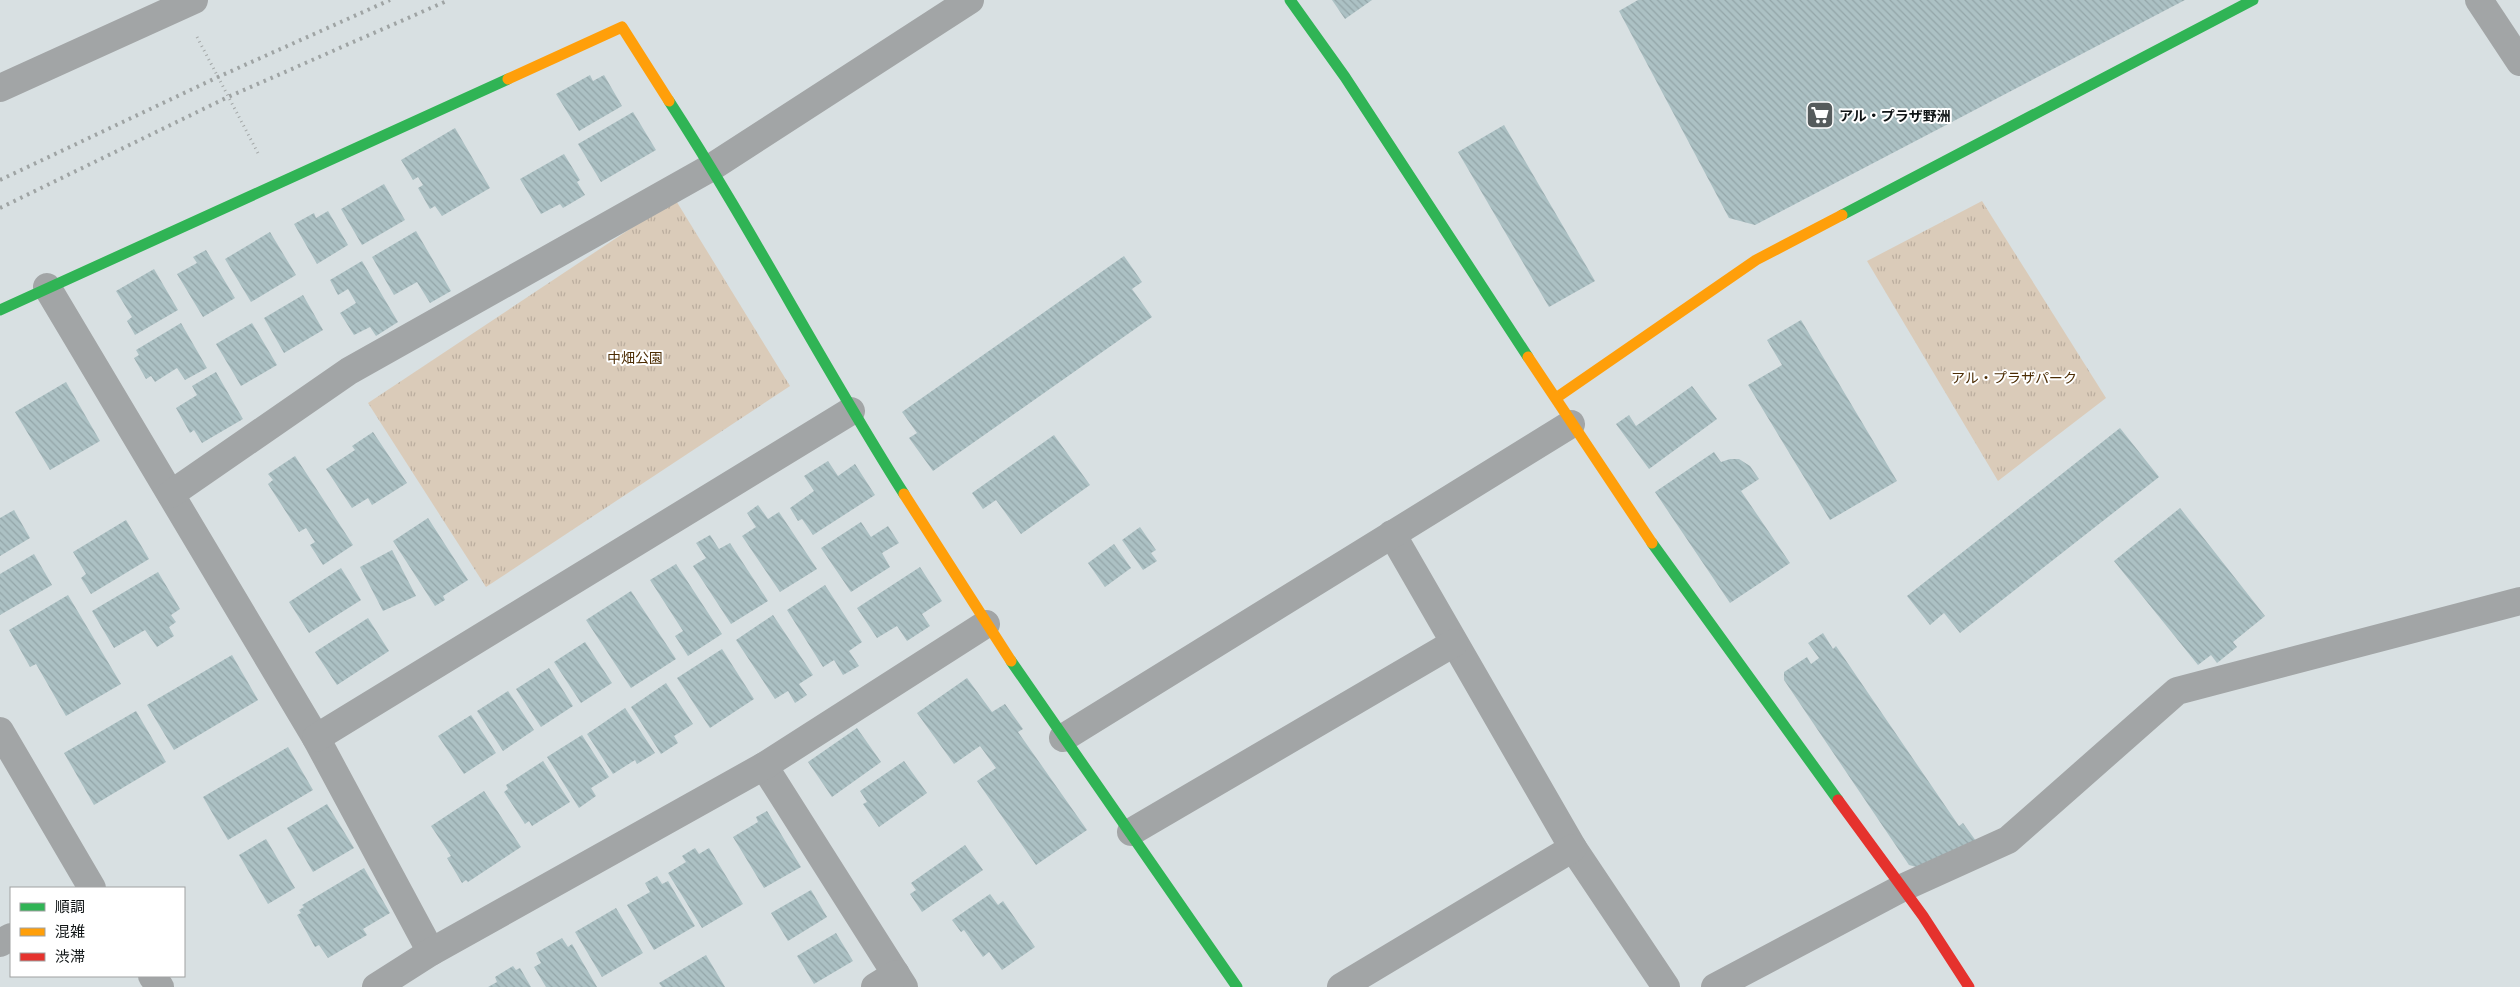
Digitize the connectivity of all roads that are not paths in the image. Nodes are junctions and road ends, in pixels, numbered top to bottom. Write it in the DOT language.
graph roads {
  1 [pos="970,0"];
  2 [pos="1290,0"];
  3 [pos="2253,0"];
  4 [pos="2480,0"];
  5 [pos="187,3"];
  6 [pos="2520,62"];
  7 [pos="0,88"];
  8 [pos="712,167"];
  9 [pos="48,287"];
  10 [pos="0,310"];
  11 [pos="1556,398"];
  12 [pos="851,411"];
  13 [pos="1571,424"];
  14 [pos="171,494"];
  15 [pos="1392,534"];
  16 [pos="2520,601"];
  17 [pos="986,624"];
  18 [pos="1454,643"];
  19 [pos="0,731"];
  20 [pos="316,738"];
  21 [pos="1063,738"];
  22 [pos="764,766"];
  23 [pos="1131,832"];
  24 [pos="1573,848"];
  25 [pos="90,887"];
  26 [pos="1902,888"];
  27 [pos="431,952"];
  28 [pos="892,983"];
  29 [pos="376,987"];
  30 [pos="1237,987"];
  31 [pos="1341,987"];
  32 [pos="1666,987"];
  33 [pos="1715,987"];
  34 [pos="1969,987"];
  1 -- 8 [label="street"];
  2 -- 11 [label="street"];
  3 -- 11 [label="street"];
  4 -- 6 [label="street"];
  5 -- 7 [label="street"];
  8 -- 9 [label="street"];
  8 -- 12 [label="street"];
  8 -- 14 [label="street"];
  9 -- 10 [label="street"];
  9 -- 14 [label="street"];
  11 -- 13 [label="street"];
  12 -- 17 [label="street"];
  12 -- 20 [label="street"];
  13 -- 15 [label="street"];
  13 -- 26 [label="street"];
  14 -- 20 [label="street"];
  15 -- 18 [label="street"];
  15 -- 21 [label="street"];
  16 -- 26 [label="street"];
  17 -- 21 [label="street"];
  17 -- 22 [label="street"];
  18 -- 23 [label="street"];
  18 -- 24 [label="street"];
  19 -- 25 [label="street"];
  20 -- 27 [label="street"];
  21 -- 23 [label="street"];
  22 -- 27 [label="street"];
  22 -- 28 [label="street"];
  23 -- 30 [label="street"];
  24 -- 31 [label="street"];
  24 -- 32 [label="street"];
  26 -- 33 [label="street"];
  26 -- 34 [label="street"];
  27 -- 29 [label="street"];
}
